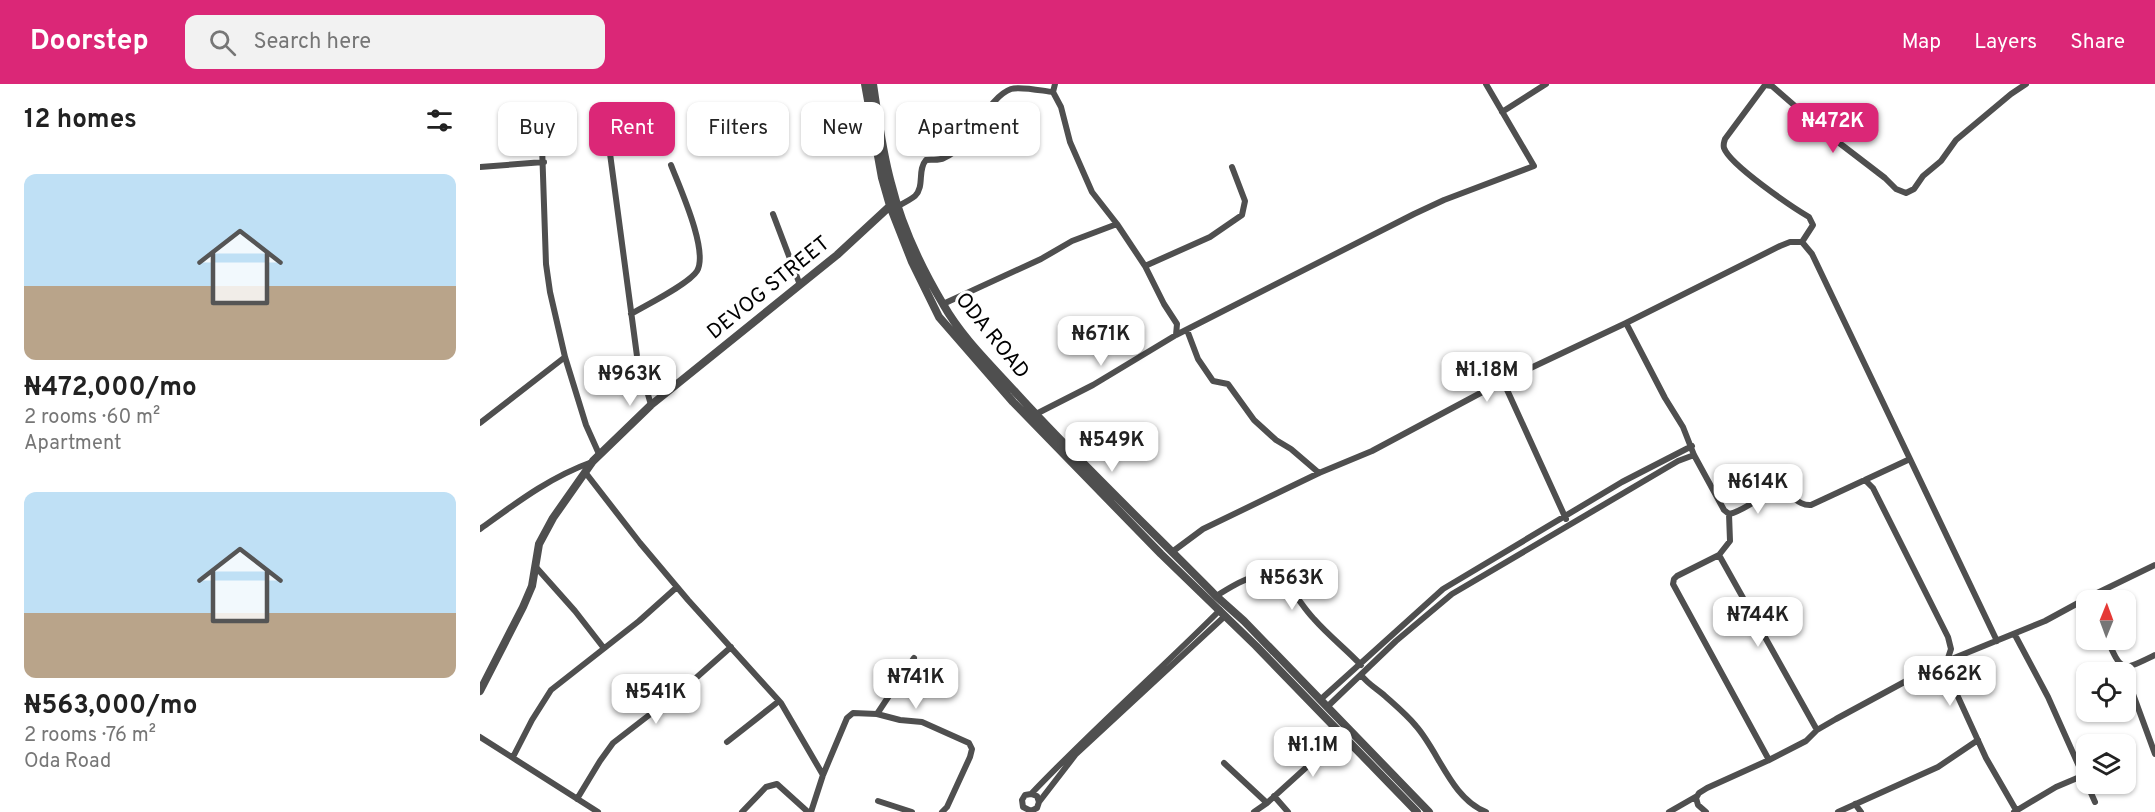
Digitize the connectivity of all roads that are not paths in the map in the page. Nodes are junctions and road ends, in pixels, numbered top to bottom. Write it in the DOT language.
graph roads {
  1 [pos="865,84"];
  2 [pos="873,84"];
  3 [pos="1055,84"];
  4 [pos="1486,84"];
  5 [pos="1546,84"];
  6 [pos="2026,84"];
  7 [pos="1053,92"];
  8 [pos="1502,112"];
  9 [pos="544,156"];
  10 [pos="610,156"];
  11 [pos="544,162"];
  12 [pos="671,165"];
  13 [pos="480,167"];
  14 [pos="1232,167"];
  15 [pos="894,206"];
  16 [pos="772,214"];
  17 [pos="1117,224"];
  18 [pos="1802,242"];
  19 [pos="1145,266"];
  20 [pos="800,285"];
  21 [pos="943,304"];
  22 [pos="632,314"];
  23 [pos="1626,323"];
  24 [pos="1187,330"];
  25 [pos="1176,335"];
  26 [pos="565,357"];
  27 [pos="1503,381"];
  28 [pos="651,405"];
  29 [pos="1036,414"];
  30 [pos="480,423"];
  31 [pos="1692,446"];
  32 [pos="599,454"];
  33 [pos="1694,455"];
  34 [pos="1910,459"];
  35 [pos="592,461"];
  36 [pos="585,472"];
  37 [pos="1319,473"];
  38 [pos="1865,480"];
  39 [pos="1729,514"];
  40 [pos="1565,517"];
  41 [pos="1570,525"];
  42 [pos="480,529"];
  43 [pos="1172,552"];
  44 [pos="1719,555"];
  45 [pos="2155,565"];
  46 [pos="535,566"];
  47 [pos="1452,583"];
  48 [pos="677,587"];
  49 [pos="2106,590"];
  50 [pos="1457,591"];
  51 [pos="1216,596"];
  52 [pos="2076,606"];
  53 [pos="1222,613"];
  54 [pos="2015,634"];
  55 [pos="1997,641"];
  56 [pos="1259,643"];
  57 [pos="603,647"];
  58 [pos="731,647"];
  59 [pos="2155,655"];
  60 [pos="914,658"];
  61 [pos="1945,663"];
  62 [pos="1360,664"];
  63 [pos="2136,664"];
  64 [pos="1363,673"];
  65 [pos="480,691"];
  66 [pos="1320,700"];
  67 [pos="780,701"];
  68 [pos="2136,703"];
  69 [pos="1327,707"];
  70 [pos="877,714"];
  71 [pos="1817,730"];
  72 [pos="1093,735"];
  73 [pos="1342,735"];
  74 [pos="480,737"];
  75 [pos="1978,740"];
  76 [pos="727,742"];
  77 [pos="2155,754"];
  78 [pos="513,757"];
  79 [pos="1769,760"];
  80 [pos="2076,762"];
  81 [pos="1224,763"];
  82 [pos="824,775"];
  83 [pos="2076,779"];
  84 [pos="1031,794"];
  85 [pos="2091,794"];
  86 [pos="1274,796"];
  87 [pos="1697,796"];
  88 [pos="577,799"];
  89 [pos="878,801"];
  90 [pos="1039,802"];
  91 [pos="2095,802"];
  92 [pos="1267,803"];
  93 [pos="1855,804"];
  94 [pos="1411,810"];
  95 [pos="2015,811"];
  96 [pos="598,812"];
  97 [pos="742,812"];
  98 [pos="809,812"];
  99 [pos="912,812"];
  100 [pos="942,812"];
  101 [pos="1254,812"];
  102 [pos="1288,812"];
  103 [pos="1429,812"];
  104 [pos="1486,812"];
  105 [pos="1669,812"];
  106 [pos="1706,812"];
  107 [pos="1838,812"];
  108 [pos="1861,812"];
  1 -- 15 [label="street, ODA ROAD"];
  2 -- 15 [label="street, ODA ROAD"];
  3 -- 7 [label="street"];
  4 -- 8 [label="street"];
  5 -- 8 [label="street"];
  6 -- 18 [label="street"];
  7 -- 15 [label="street"];
  7 -- 17 [label="street"];
  8 -- 24 [label="street"];
  9 -- 11 [label="street"];
  10 -- 22 [label="street"];
  11 -- 13 [label="street"];
  11 -- 26 [label="street"];
  12 -- 22 [label="street"];
  14 -- 19 [label="street"];
  15 -- 20 [label="street, DEVOG STREET"];
  15 -- 21 [label="street, ODA ROAD"];
  15 -- 53 [label="street, ODA ROAD"];
  16 -- 20 [label="street"];
  17 -- 19 [label="street"];
  17 -- 21 [label="street"];
  18 -- 23 [label="street"];
  18 -- 34 [label="street"];
  19 -- 25 [label="street"];
  20 -- 28 [label="street, DEVOG STREET"];
  21 -- 29 [label="street, ODA ROAD"];
  22 -- 28 [label="street"];
  23 -- 27 [label="street"];
  23 -- 31 [label="street"];
  24 -- 25 [label="street"];
  24 -- 37 [label="street"];
  25 -- 29 [label="street"];
  26 -- 30 [label="street"];
  26 -- 32 [label="street"];
  27 -- 37 [label="street"];
  27 -- 40 [label="street"];
  28 -- 32 [label="street, DEVOG STREET"];
  29 -- 43 [label="street, ODA ROAD"];
  31 -- 33 [label="street"];
  31 -- 40 [label="street"];
  32 -- 35 [label="street, DEVOG STREET"];
  33 -- 39 [label="street"];
  33 -- 41 [label="street"];
  34 -- 38 [label="street"];
  34 -- 55 [label="street"];
  35 -- 36 [label="street, DEVOG STREET"];
  35 -- 42 [label="street"];
  36 -- 46 [label="street, DEVOG STREET"];
  36 -- 48 [label="street"];
  37 -- 43 [label="street"];
  38 -- 39 [label="street"];
  38 -- 61 [label="street"];
  39 -- 44 [label="street"];
  40 -- 41 [label="street"];
  40 -- 47 [label="street"];
  41 -- 50 [label="street"];
  43 -- 51 [label="street, ODA ROAD"];
  44 -- 71 [label="street"];
  44 -- 79 [label="street"];
  45 -- 49 [label="street"];
  46 -- 57 [label="street"];
  46 -- 65 [label="street, DEVOG STREET"];
  47 -- 50 [label="street"];
  47 -- 62 [label="street"];
  48 -- 57 [label="street"];
  48 -- 58 [label="street"];
  50 -- 64 [label="street"];
  51 -- 56 [label="street, ODA ROAD"];
  51 -- 62 [label="street"];
  52 -- 54 [label="street"];
  53 -- 56 [label="street, ODA ROAD"];
  53 -- 72 [label="street"];
  54 -- 55 [label="street"];
  54 -- 80 [label="street"];
  55 -- 61 [label="street"];
  56 -- 66 [label="street, ODA ROAD"];
  56 -- 73 [label="street, ODA ROAD"];
  57 -- 78 [label="street"];
  58 -- 67 [label="street"];
  58 -- 88 [label="street"];
  59 -- 63 [label="street"];
  60 -- 70 [label="street"];
  61 -- 71 [label="street"];
  61 -- 75 [label="street"];
  62 -- 64 [label="street"];
  62 -- 66 [label="street"];
  64 -- 69 [label="street"];
  64 -- 104 [label="street"];
  66 -- 69 [label="street, ODA ROAD"];
  67 -- 76 [label="street"];
  67 -- 82 [label="street"];
  68 -- 77 [label="street"];
  69 -- 103 [label="street, ODA ROAD"];
  70 -- 82 [label="street"];
  70 -- 100 [label="street"];
  71 -- 79 [label="street"];
  72 -- 84 [label="street"];
  72 -- 90 [label="street"];
  73 -- 86 [label="street"];
  73 -- 94 [label="street, ODA ROAD"];
  74 -- 78 [label="street"];
  75 -- 93 [label="street"];
  75 -- 95 [label="street"];
  78 -- 88 [label="street"];
  79 -- 87 [label="street"];
  81 -- 92 [label="street"];
  82 -- 98 [label="street"];
  83 -- 95 [label="street"];
  84 -- 90 [label="street"];
  84 -- 90 [label="street"];
  85 -- 91 [label="street"];
  86 -- 92 [label="street"];
  86 -- 102 [label="street"];
  87 -- 105 [label="street"];
  87 -- 106 [label="street"];
  88 -- 96 [label="street"];
  89 -- 99 [label="street"];
  92 -- 101 [label="street"];
  93 -- 107 [label="street"];
  93 -- 108 [label="street"];
  97 -- 98 [label="street"];
}
